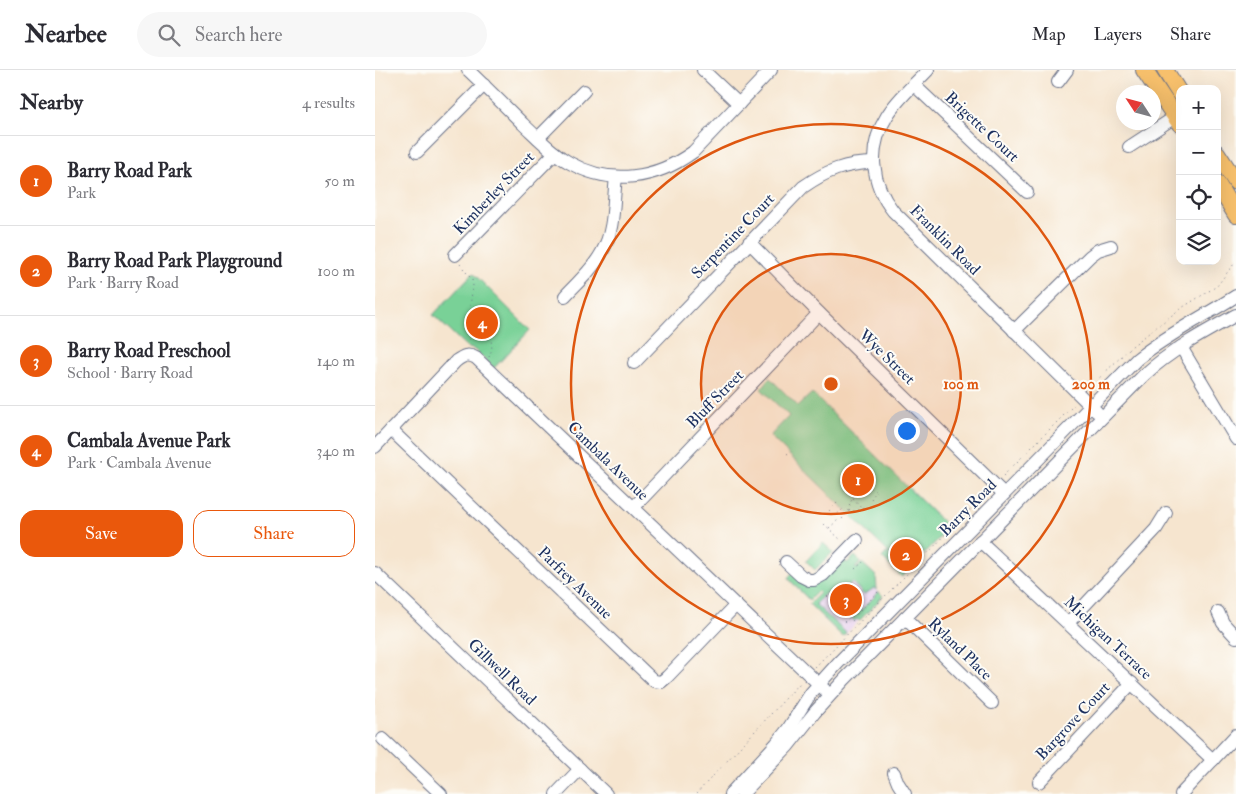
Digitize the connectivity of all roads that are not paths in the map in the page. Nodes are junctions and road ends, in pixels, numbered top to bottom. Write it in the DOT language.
graph roads {
  1 [pos="468,70"];
  2 [pos="703,70"];
  3 [pos="771,70"];
  4 [pos="928,70"];
  5 [pos="1067,70"];
  6 [pos="1144,70"];
  7 [pos="1168,71"];
  8 [pos="1058,82"];
  9 [pos="483,85"];
  10 [pos="914,85"];
  11 [pos="1176,86"];
  12 [pos="584,91"];
  13 [pos="739,104"];
  14 [pos="1176,118"];
  15 [pos="1176,121"];
  16 [pos="538,138"];
  17 [pos="1129,147"];
  18 [pos="417,152"];
  19 [pos="555,153"];
  20 [pos="1221,159"];
  21 [pos="874,163"];
  22 [pos="616,177"];
  23 [pos="1235,179"];
  24 [pos="1221,190"];
  25 [pos="1027,192"];
  26 [pos="1236,215"];
  27 [pos="749,242"];
  28 [pos="1111,246"];
  29 [pos="457,259"];
  30 [pos="1236,292"];
  31 [pos="565,296"];
  32 [pos="1231,299"];
  33 [pos="819,313"];
  34 [pos="1236,316"];
  35 [pos="1014,331"];
  36 [pos="1181,347"];
  37 [pos="634,363"];
  38 [pos="1091,406"];
  39 [pos="1103,418"];
  40 [pos="391,430"];
  41 [pos="1236,438"];
  42 [pos="375,447"];
  43 [pos="1004,494"];
  44 [pos="634,508"];
  45 [pos="1165,513"];
  46 [pos="857,540"];
  47 [pos="980,541"];
  48 [pos="786,562"];
  49 [pos="375,574"];
  50 [pos="736,605"];
  51 [pos="1218,612"];
  52 [pos="905,618"];
  53 [pos="1068,623"];
  54 [pos="1236,637"];
  55 [pos="1132,683"];
  56 [pos="819,684"];
  57 [pos="831,695"];
  58 [pos="992,703"];
  59 [pos="1236,735"];
  60 [pos="383,739"];
  61 [pos="1213,760"];
  62 [pos="580,769"];
  63 [pos="894,773"];
  64 [pos="1039,782"];
  65 [pos="739,793"];
  66 [pos="441,794"];
  67 [pos="556,794"];
  68 [pos="606,794"];
  69 [pos="905,794"];
  70 [pos="1181,794"];
  1 -- 9 [label="street"];
  2 -- 13 [label="street"];
  3 -- 13 [label="street"];
  4 -- 10 [label="street, Franklin Road"];
  5 -- 8 [label="street"];
  6 -- 14 [label="main road"];
  7 -- 11 [label="main road"];
  9 -- 16 [label="street"];
  9 -- 18 [label="street"];
  10 -- 21 [label="street, Franklin Road"];
  10 -- 25 [label="street, Brigette Court"];
  12 -- 16 [label="street"];
  13 -- 22 [label="street"];
  15 -- 17 [label="street"];
  16 -- 19 [label="street"];
  19 -- 22 [label="street"];
  19 -- 29 [label="street, Kimberley Street"];
  20 -- 23 [label="main road"];
  21 -- 27 [label="street, Serpentine Court"];
  21 -- 35 [label="street, Franklin Road"];
  22 -- 31 [label="street"];
  24 -- 26 [label="main road"];
  27 -- 33 [label="street, Wye Street"];
  27 -- 37 [label="street, Serpentine Court"];
  28 -- 35 [label="street"];
  30 -- 32 [label="street"];
  32 -- 38 [label="street, Barry Road"];
  33 -- 43 [label="street, Wye Street"];
  33 -- 44 [label="street, Bluff Street"];
  34 -- 36 [label="street, Barry Road"];
  35 -- 38 [label="street, Franklin Road"];
  36 -- 39 [label="street, Barry Road"];
  36 -- 41 [label="street"];
  38 -- 39 [label="street, Franklin Road"];
  38 -- 43 [label="street, Barry Road"];
  39 -- 47 [label="street, Barry Road"];
  40 -- 42 [label="street, Cambala Avenue"];
  40 -- 44 [label="street, Cambala Avenue"];
  40 -- 50 [label="street, Parfrey Avenue"];
  43 -- 56 [label="street, Barry Road"];
  44 -- 50 [label="street, Cambala Avenue"];
  45 -- 53 [label="street"];
  46 -- 48 [label="street"];
  47 -- 52 [label="street, Barry Road"];
  47 -- 53 [label="street, Michigan Terrace"];
  49 -- 62 [label="street, Gillwell Road"];
  50 -- 56 [label="street, Cambala Avenue"];
  51 -- 54 [label="street"];
  52 -- 57 [label="street, Barry Road"];
  52 -- 58 [label="street, Ryland Place"];
  53 -- 55 [label="street, Michigan Terrace"];
  55 -- 61 [label="street, Michigan Terrace"];
  55 -- 64 [label="street, Bargrove Court"];
  56 -- 57 [label="street, Cambala Avenue"];
  56 -- 65 [label="street, Barry Road"];
  57 -- 65 [label="street, Barry Road"];
  59 -- 61 [label="street"];
  60 -- 66 [label="street"];
  61 -- 70 [label="street"];
  62 -- 67 [label="street"];
  62 -- 68 [label="street, Gillwell Road"];
  63 -- 69 [label="street"];
}
